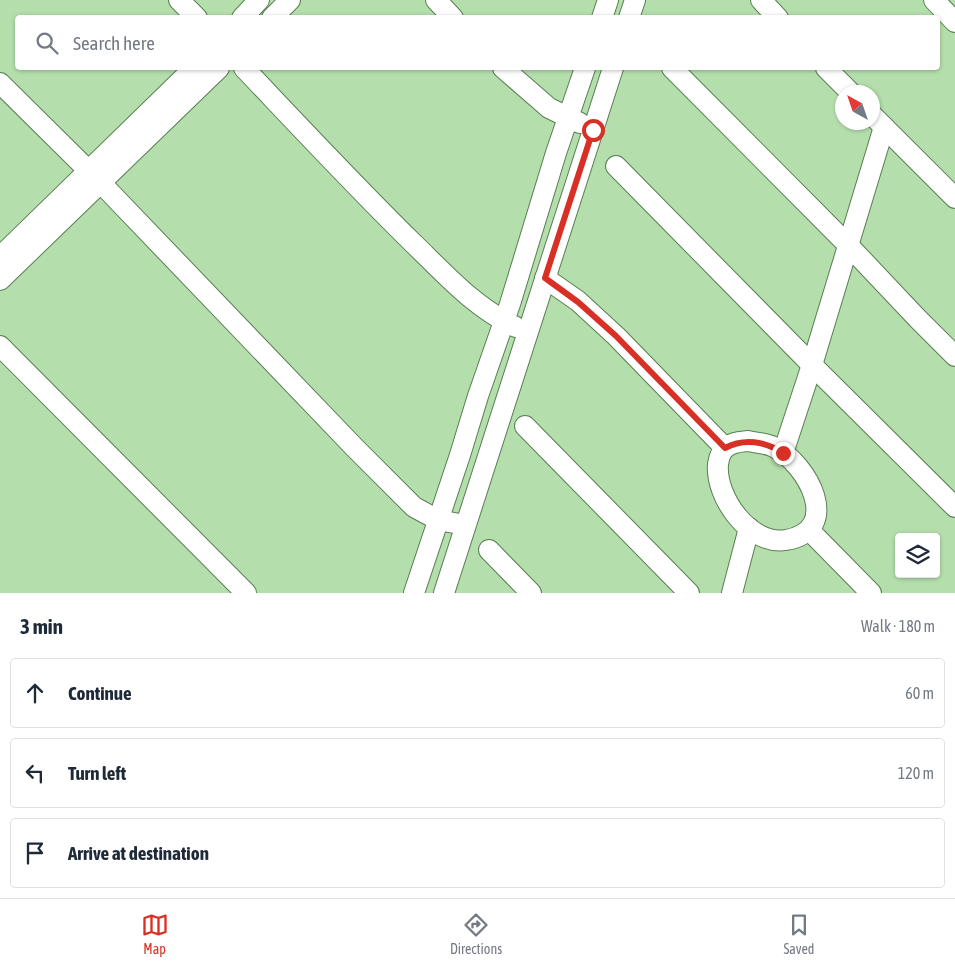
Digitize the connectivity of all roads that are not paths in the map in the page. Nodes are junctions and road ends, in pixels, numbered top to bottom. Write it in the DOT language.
graph roads {
  1 [pos="179,0"];
  2 [pos="259,0"];
  3 [pos="290,0"];
  4 [pos="436,0"];
  5 [pos="608,0"];
  6 [pos="635,0"];
  7 [pos="761,0"];
  8 [pos="934,0"];
  9 [pos="194,15"];
  10 [pos="245,15"];
  11 [pos="275,15"];
  12 [pos="450,15"];
  13 [pos="603,15"];
  14 [pos="630,15"];
  15 [pos="775,15"];
  16 [pos="955,22"];
  17 [pos="192,70"];
  18 [pos="218,70"];
  19 [pos="246,70"];
  20 [pos="505,70"];
  21 [pos="585,70"];
  22 [pos="612,70"];
  23 [pos="674,70"];
  24 [pos="828,70"];
  25 [pos="0,83"];
  26 [pos="843,85"];
  27 [pos="569,116"];
  28 [pos="880,123"];
  29 [pos="593,130"];
  30 [pos="876,130"];
  31 [pos="616,166"];
  32 [pos="94,177"];
  33 [pos="955,198"];
  34 [pos="849,246"];
  35 [pos="0,256"];
  36 [pos="545,278"];
  37 [pos="0,280"];
  38 [pos="504,322"];
  39 [pos="528,332"];
  40 [pos="0,346"];
  41 [pos="955,356"];
  42 [pos="812,365"];
  43 [pos="525,426"];
  44 [pos="725,448"];
  45 [pos="783,453"];
  46 [pos="955,507"];
  47 [pos="438,520"];
  48 [pos="465,525"];
  49 [pos="749,528"];
  50 [pos="808,530"];
  51 [pos="489,550"];
  52 [pos="246,593"];
  53 [pos="414,593"];
  54 [pos="444,593"];
  55 [pos="531,593"];
  56 [pos="689,593"];
  57 [pos="732,593"];
  58 [pos="871,593"];
  1 -- 9 [label="street"];
  2 -- 10 [label="street"];
  3 -- 11 [label="street"];
  4 -- 12 [label="street"];
  5 -- 13 [label="street"];
  6 -- 14 [label="street"];
  7 -- 15 [label="street"];
  8 -- 16 [label="street"];
  17 -- 32 [label="street"];
  18 -- 32 [label="street"];
  19 -- 38 [label="street"];
  20 -- 27 [label="street"];
  21 -- 27 [label="street"];
  22 -- 29 [label="street"];
  23 -- 34 [label="street"];
  24 -- 26 [label="street"];
  25 -- 32 [label="street"];
  27 -- 29 [label="street"];
  27 -- 38 [label="street"];
  28 -- 33 [label="street"];
  29 -- 36 [label="street"];
  30 -- 34 [label="street"];
  31 -- 42 [label="street"];
  32 -- 35 [label="street"];
  32 -- 37 [label="street"];
  32 -- 47 [label="street"];
  34 -- 41 [label="street"];
  34 -- 42 [label="street"];
  36 -- 39 [label="street"];
  36 -- 44 [label="street"];
  38 -- 39 [label="street"];
  38 -- 47 [label="street"];
  39 -- 48 [label="street"];
  40 -- 52 [label="street"];
  42 -- 45 [label="street"];
  42 -- 46 [label="street"];
  43 -- 56 [label="street"];
  44 -- 45 [label="street"];
  44 -- 49 [label="street"];
  45 -- 50 [label="street"];
  47 -- 48 [label="street"];
  47 -- 53 [label="street"];
  48 -- 54 [label="street"];
  49 -- 50 [label="street"];
  49 -- 57 [label="street"];
  50 -- 58 [label="street"];
  51 -- 55 [label="street"];
}
